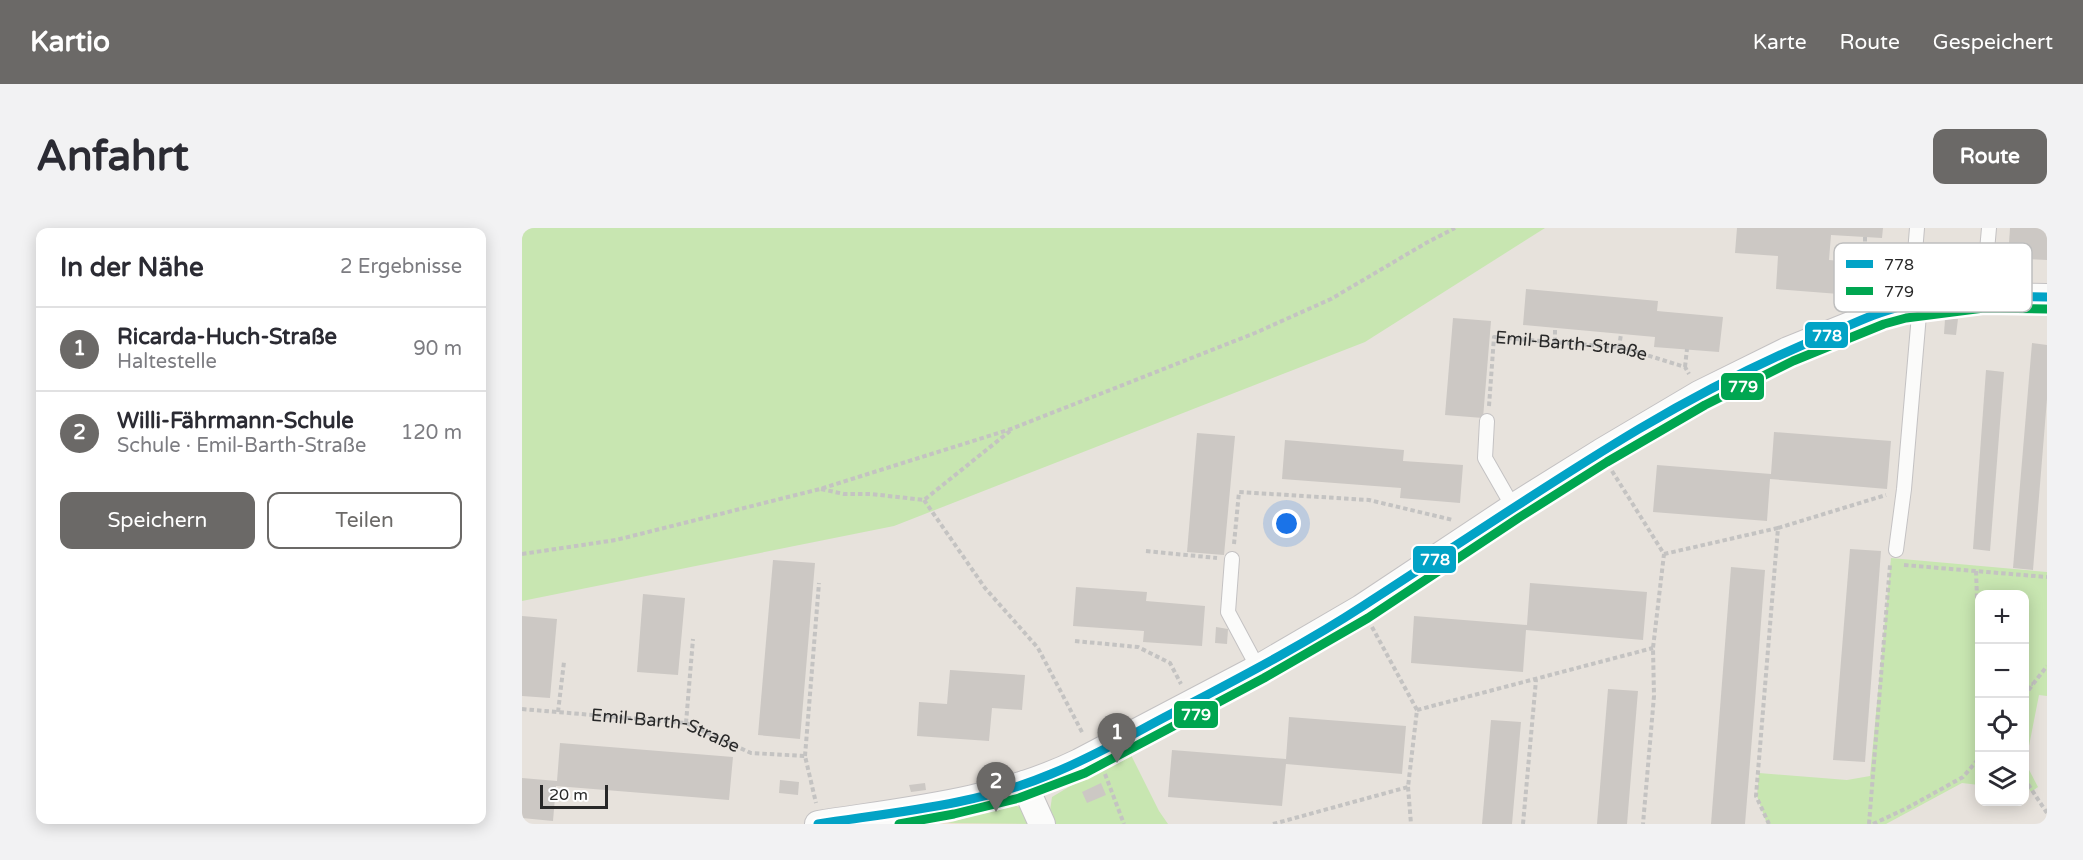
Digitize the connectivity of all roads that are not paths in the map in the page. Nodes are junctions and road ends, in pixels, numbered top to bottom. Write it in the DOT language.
graph roads {
  1 [pos="1917,228"];
  2 [pos="1989,228"];
  3 [pos="1916,243"];
  4 [pos="1988,243"];
  5 [pos="2032,297"];
  6 [pos="2047,297"];
  7 [pos="1884,312"];
  8 [pos="1919,312"];
  9 [pos="1487,421"];
  10 [pos="1513,507"];
  11 [pos="1896,550"];
  12 [pos="1232,559"];
  13 [pos="1258,668"];
  14 [pos="1024,784"];
  15 [pos="819,824"];
  16 [pos="1042,824"];
  1 -- 3 [label="lane"];
  2 -- 4 [label="lane"];
  5 -- 6 [label="street"];
  7 -- 10 [label="street"];
  8 -- 11 [label="lane"];
  9 -- 10 [label="lane"];
  10 -- 13 [label="street"];
  12 -- 13 [label="lane"];
  13 -- 14 [label="street"];
  14 -- 15 [label="street"];
  14 -- 16 [label="street"];
}
